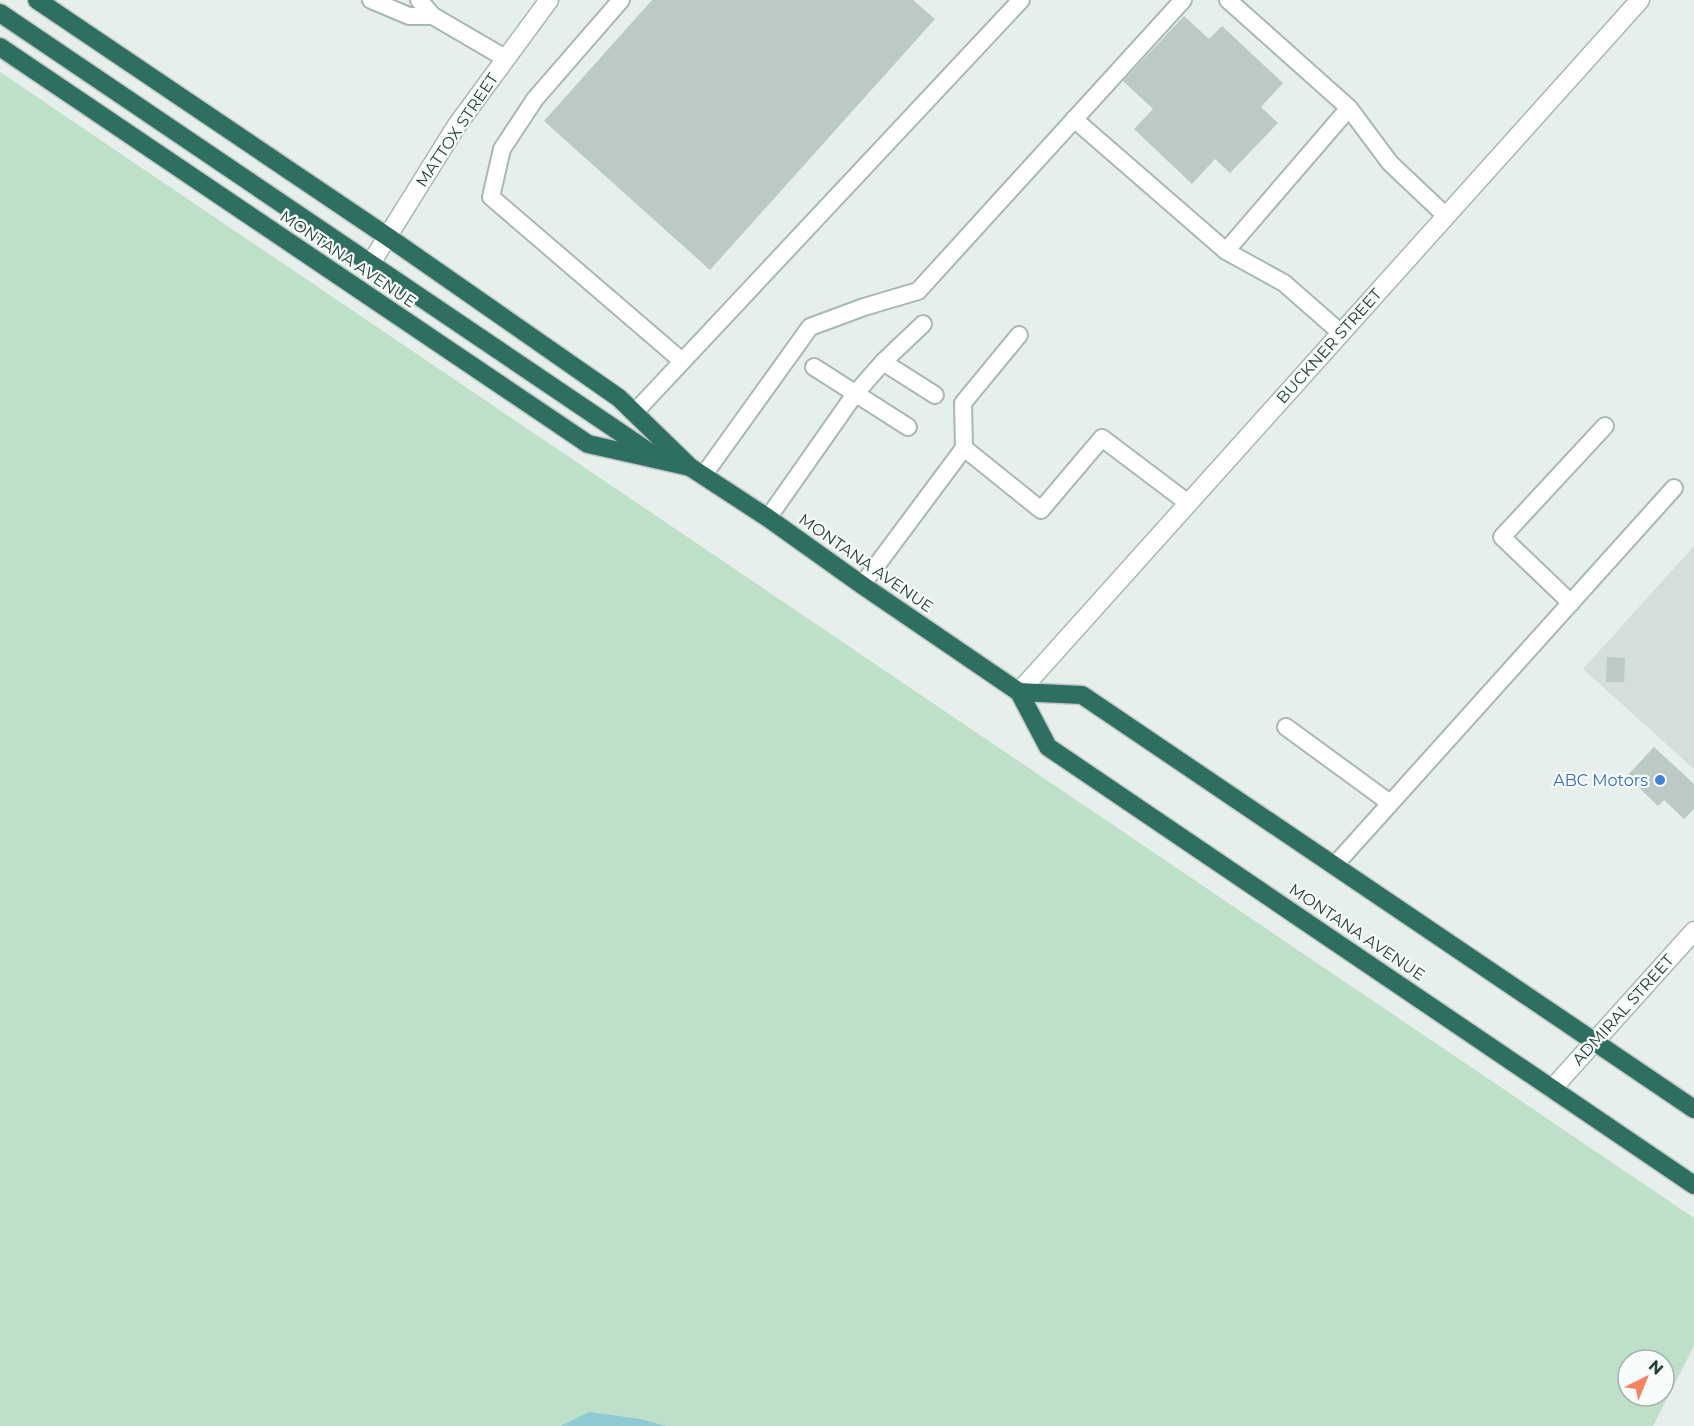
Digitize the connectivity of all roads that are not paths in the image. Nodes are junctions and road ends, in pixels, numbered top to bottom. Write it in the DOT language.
graph roads {
  1 [pos="37,0"];
  2 [pos="371,0"];
  3 [pos="419,0"];
  4 [pos="549,0"];
  5 [pos="621,0"];
  6 [pos="1021,0"];
  7 [pos="1183,0"];
  8 [pos="1228,0"];
  9 [pos="1640,0"];
  10 [pos="0,13"];
  11 [pos="433,16"];
  12 [pos="0,47"];
  13 [pos="505,58"];
  14 [pos="1349,108"];
  15 [pos="1074,119"];
  16 [pos="1446,216"];
  17 [pos="388,237"];
  18 [pos="1226,251"];
  19 [pos="371,263"];
  20 [pos="923,324"];
  21 [pos="1341,333"];
  22 [pos="1019,335"];
  23 [pos="682,361"];
  24 [pos="883,362"];
  25 [pos="814,367"];
  26 [pos="855,394"];
  27 [pos="935,395"];
  28 [pos="634,413"];
  29 [pos="1605,426"];
  30 [pos="908,427"];
  31 [pos="964,448"];
  32 [pos="663,462"];
  33 [pos="697,472"];
  34 [pos="1674,488"];
  35 [pos="1188,503"];
  36 [pos="768,518"];
  37 [pos="862,585"];
  38 [pos="1571,603"];
  39 [pos="1019,692"];
  40 [pos="1286,727"];
  41 [pos="1390,803"];
  42 [pos="1334,866"];
  43 [pos="1694,931"];
  44 [pos="1595,1041"];
  45 [pos="1552,1089"];
  46 [pos="1694,1109"];
  47 [pos="1694,1185"];
  1 -- 17 [label="highway, MONTANA AVENUE"];
  2 -- 11 [label="lane"];
  3 -- 11 [label="lane"];
  4 -- 13 [label="street, MATTOX STREET"];
  5 -- 23 [label="lane"];
  6 -- 23 [label="lane"];
  7 -- 15 [label="lane"];
  8 -- 14 [label="lane"];
  9 -- 16 [label="street, BUCKNER STREET"];
  10 -- 19 [label="highway"];
  11 -- 13 [label="lane"];
  12 -- 32 [label="highway, MONTANA AVENUE"];
  13 -- 17 [label="street, MATTOX STREET"];
  14 -- 16 [label="lane"];
  14 -- 18 [label="lane"];
  15 -- 18 [label="lane"];
  15 -- 33 [label="lane"];
  16 -- 21 [label="street, BUCKNER STREET"];
  17 -- 19 [label="street, MATTOX STREET"];
  17 -- 28 [label="highway, MONTANA AVENUE"];
  18 -- 21 [label="lane"];
  19 -- 32 [label="highway"];
  20 -- 24 [label="lane"];
  21 -- 35 [label="street, BUCKNER STREET"];
  22 -- 31 [label="lane"];
  23 -- 28 [label="lane"];
  24 -- 26 [label="lane"];
  24 -- 27 [label="lane"];
  25 -- 26 [label="lane"];
  26 -- 30 [label="lane"];
  26 -- 36 [label="lane"];
  28 -- 33 [label="highway, MONTANA AVENUE"];
  29 -- 38 [label="lane"];
  31 -- 35 [label="lane"];
  31 -- 37 [label="lane"];
  32 -- 33 [label="highway, MONTANA AVENUE"];
  33 -- 36 [label="highway, MONTANA AVENUE"];
  34 -- 38 [label="lane"];
  35 -- 39 [label="street, BUCKNER STREET"];
  36 -- 37 [label="highway, MONTANA AVENUE"];
  37 -- 39 [label="highway, MONTANA AVENUE"];
  38 -- 41 [label="lane"];
  39 -- 42 [label="highway"];
  39 -- 45 [label="highway, MONTANA AVENUE"];
  40 -- 41 [label="lane"];
  41 -- 42 [label="lane"];
  42 -- 44 [label="highway"];
  43 -- 44 [label="street, ADMIRAL STREET"];
  44 -- 45 [label="street, ADMIRAL STREET"];
  44 -- 46 [label="highway"];
  45 -- 47 [label="highway, MONTANA AVENUE"];
}
